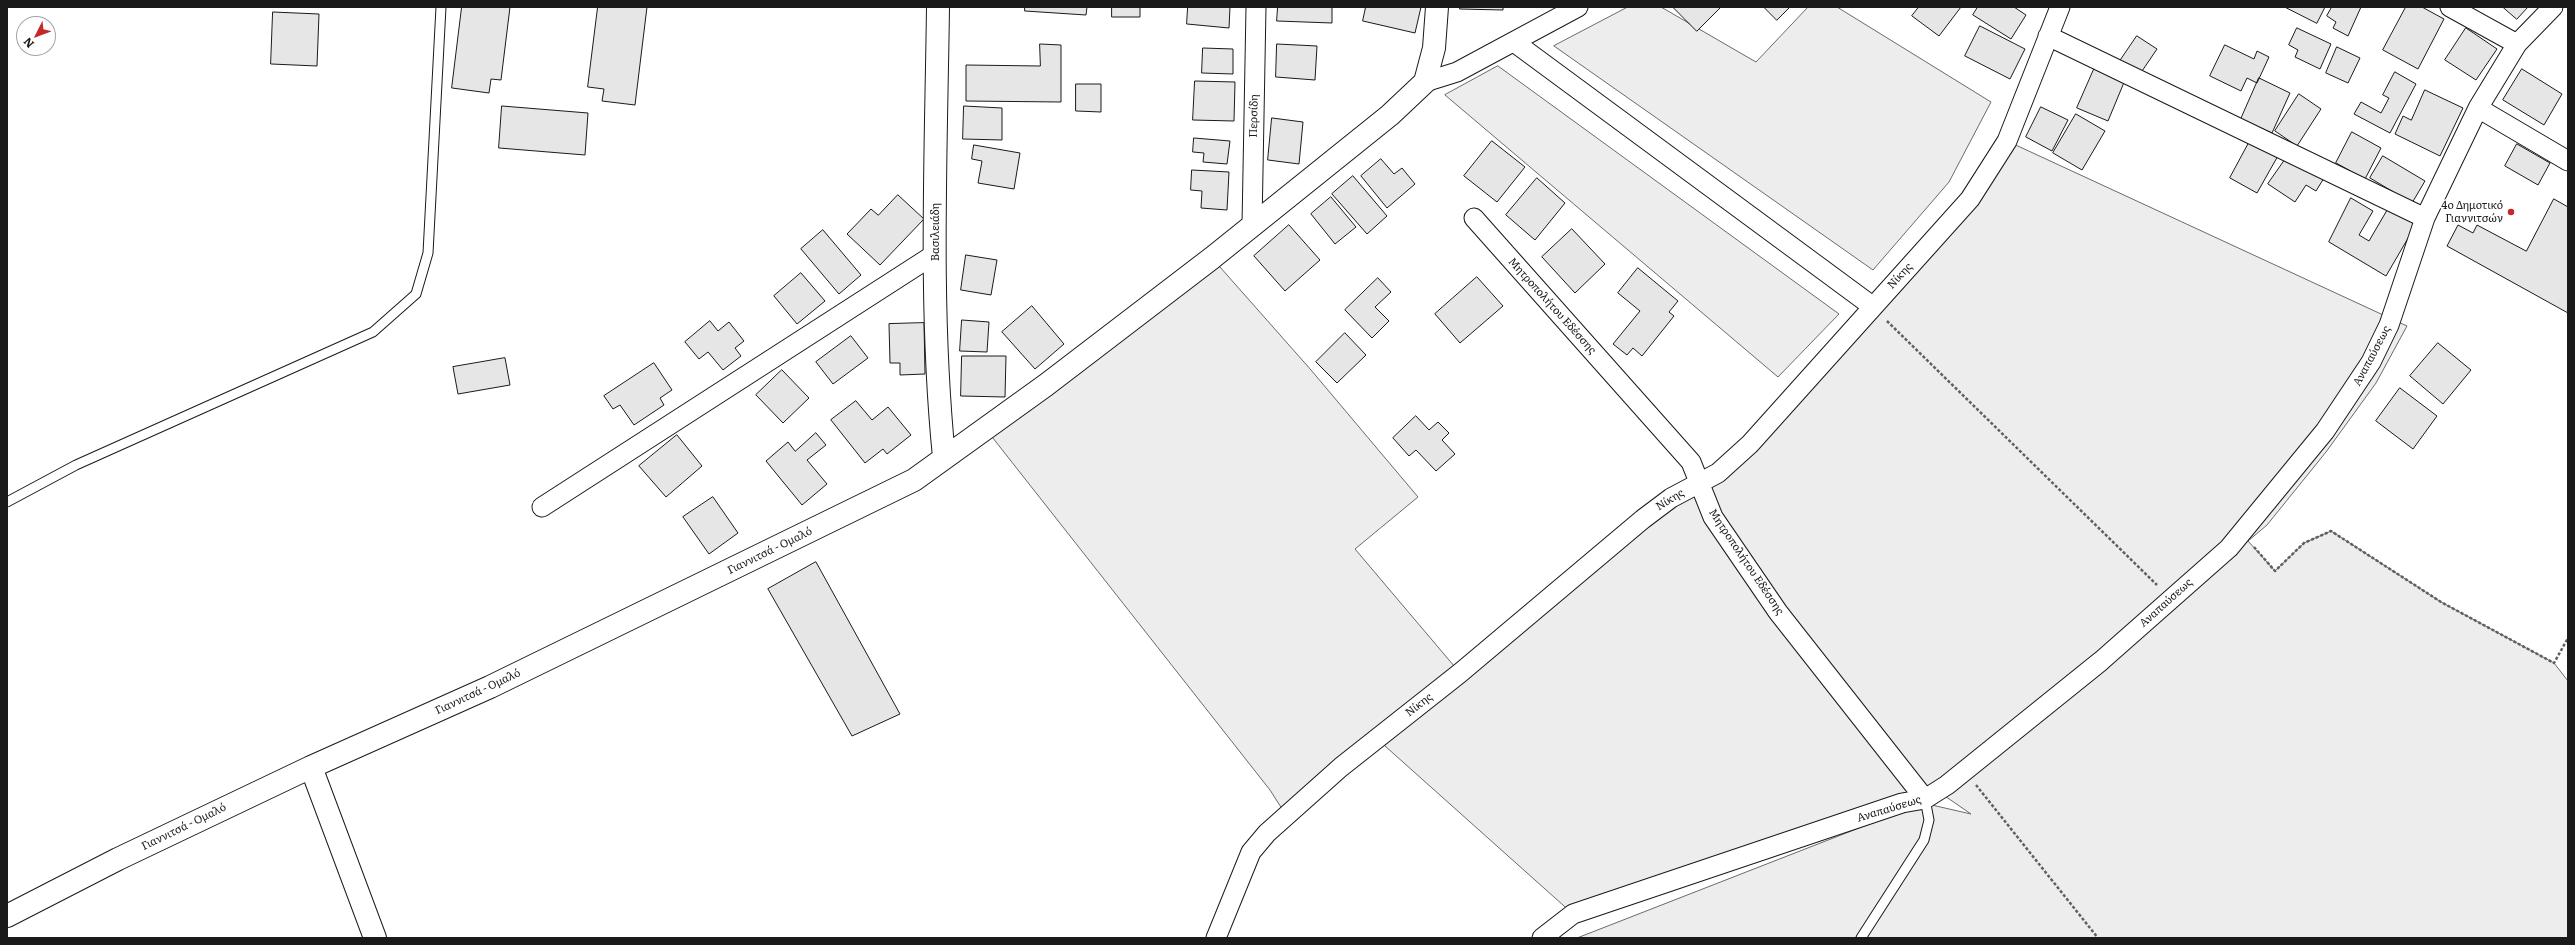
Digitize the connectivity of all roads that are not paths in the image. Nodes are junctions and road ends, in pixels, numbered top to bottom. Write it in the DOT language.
graph roads {
  1 [pos="441,7"];
  2 [pos="938,7"];
  3 [pos="1256,7"];
  4 [pos="1437,7"];
  5 [pos="1578,7"];
  6 [pos="2060,7"];
  7 [pos="2450,7"];
  8 [pos="2553,7"];
  9 [pos="2048,36"];
  10 [pos="1514,42"];
  11 [pos="2517,44"];
  12 [pos="1425,82"];
  13 [pos="2478,108"];
  14 [pos="2568,161"];
  15 [pos="1474,218"];
  16 [pos="2425,218"];
  17 [pos="1252,225"];
  18 [pos="935,254"];
  19 [pos="1872,306"];
  20 [pos="944,457"];
  21 [pos="1700,482"];
  22 [pos="7,502"];
  23 [pos="542,507"];
  24 [pos="311,766"];
  25 [pos="1925,799"];
  26 [pos="7,916"];
  27 [pos="375,938"];
  28 [pos="1216,938"];
  29 [pos="1542,938"];
  30 [pos="1861,938"];
  1 -- 22 [label="lane"];
  2 -- 18 [label="street, Βασιλειάδη"];
  3 -- 17 [label="street, Περσίδη"];
  4 -- 12 [label="street"];
  5 -- 10 [label="street"];
  6 -- 9 [label="street, Νίκης"];
  7 -- 11 [label="street"];
  8 -- 11 [label="street, Αναπαύσεως"];
  9 -- 16 [label="street"];
  9 -- 19 [label="street, Νίκης"];
  10 -- 12 [label="street"];
  10 -- 19 [label="street"];
  11 -- 13 [label="street, Αναπαύσεως"];
  12 -- 17 [label="street, Γιαννιτσά - Ομαλό"];
  13 -- 14 [label="street"];
  13 -- 16 [label="street, Αναπαύσεως"];
  15 -- 21 [label="street, Μητροπολήτου Εδέσσης"];
  16 -- 25 [label="street, Αναπαύσεως"];
  17 -- 20 [label="street, Γιαννιτσά - Ομαλό"];
  18 -- 20 [label="street, Βασιλειάδη"];
  18 -- 23 [label="street"];
  19 -- 21 [label="street, Νίκης"];
  20 -- 24 [label="street, Γιαννιτσά - Ομαλό"];
  21 -- 25 [label="street, Μητροπολήτου Εδέσσης"];
  21 -- 28 [label="street, Νίκης"];
  24 -- 26 [label="street, Γιαννιτσά - Ομαλό"];
  24 -- 27 [label="street"];
  25 -- 29 [label="street, Αναπαύσεως"];
  25 -- 30 [label="lane"];
}
